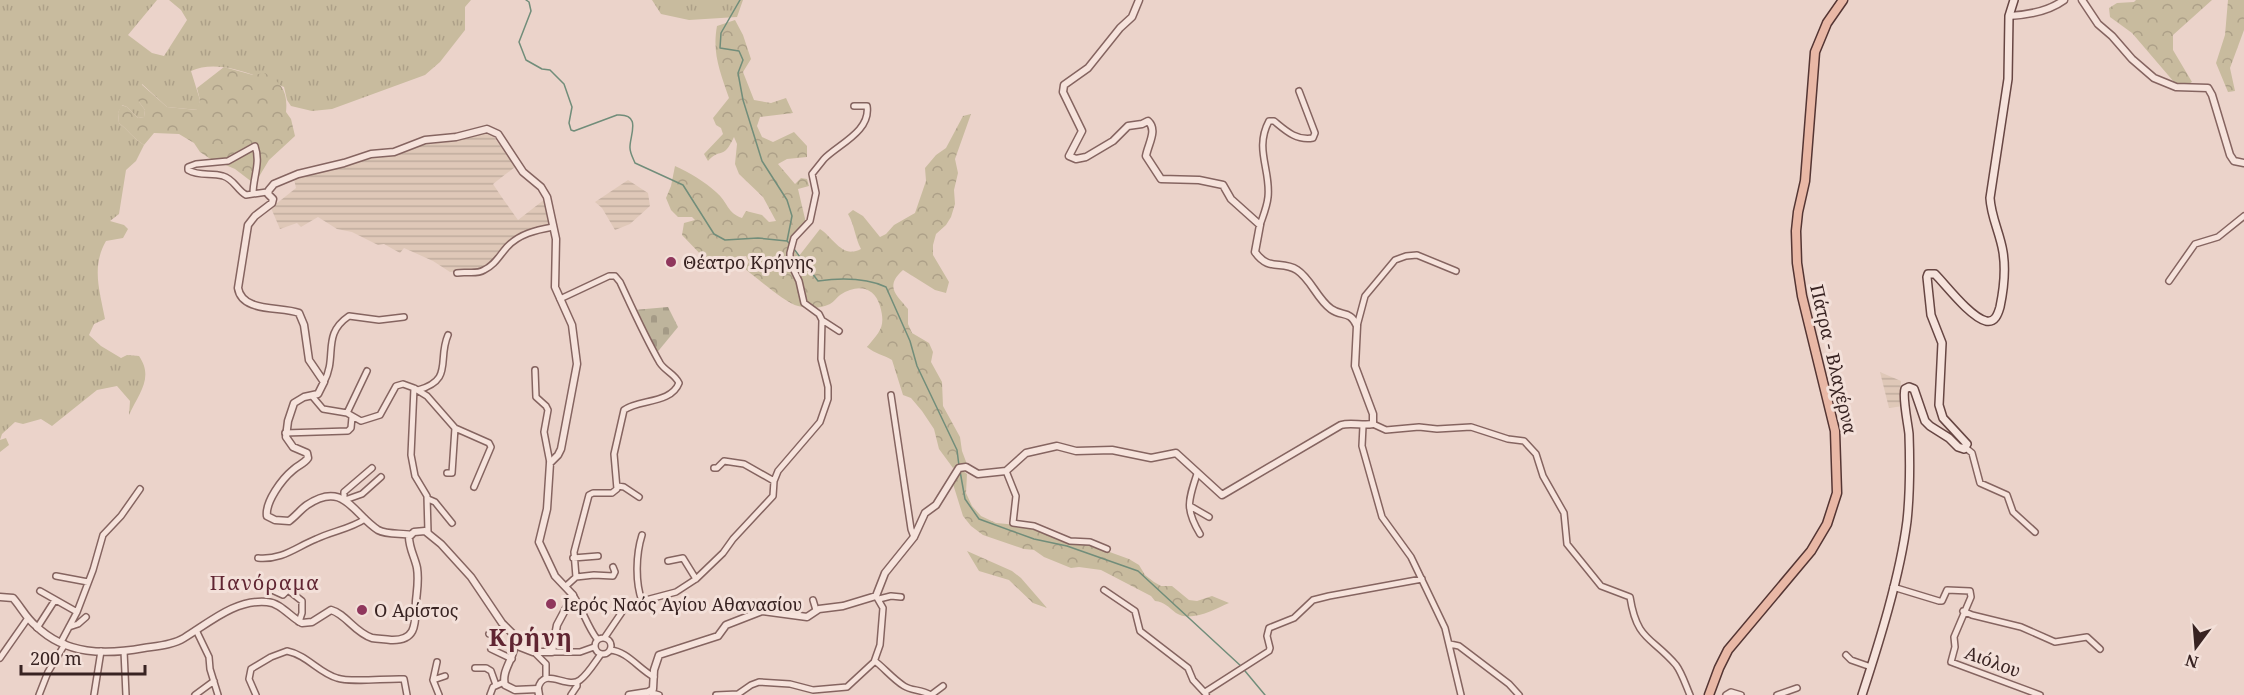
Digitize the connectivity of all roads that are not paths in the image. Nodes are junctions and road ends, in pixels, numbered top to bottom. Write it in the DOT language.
graph roads {
  1 [pos="1139,0"];
  2 [pos="1844,0"];
  3 [pos="2014,0"];
  4 [pos="2064,0"];
  5 [pos="2082,0"];
  6 [pos="2009,16"];
  7 [pos="1299,91"];
  8 [pos="854,106"];
  9 [pos="2244,163"];
  10 [pos="267,192"];
  11 [pos="253,194"];
  12 [pos="2244,216"];
  13 [pos="1260,225"];
  14 [pos="553,227"];
  15 [pos="1456,271"];
  16 [pos="457,273"];
  17 [pos="2169,281"];
  18 [pos="560,298"];
  19 [pos="404,317"];
  20 [pos="822,320"];
  21 [pos="1357,326"];
  22 [pos="839,331"];
  23 [pos="448,335"];
  24 [pos="535,370"];
  25 [pos="367,371"];
  26 [pos="324,382"];
  27 [pos="416,389"];
  28 [pos="891,395"];
  29 [pos="312,396"];
  30 [pos="349,415"];
  31 [pos="1373,424"];
  32 [pos="1363,426"];
  33 [pos="455,428"];
  34 [pos="285,433"];
  35 [pos="1966,448"];
  36 [pos="550,463"];
  37 [pos="372,468"];
  38 [pos="714,468"];
  39 [pos="1006,471"];
  40 [pos="447,473"];
  41 [pos="1197,474"];
  42 [pos="381,477"];
  43 [pos="774,481"];
  44 [pos="618,486"];
  45 [pos="474,487"];
  46 [pos="140,489"];
  47 [pos="639,497"];
  48 [pos="344,500"];
  49 [pos="428,500"];
  50 [pos="1190,506"];
  51 [pos="1209,517"];
  52 [pos="365,519"];
  53 [pos="452,523"];
  54 [pos="428,532"];
  55 [pos="2035,532"];
  56 [pos="1200,534"];
  57 [pos="411,535"];
  58 [pos="642,535"];
  59 [pos="914,537"];
  60 [pos="1107,549"];
  61 [pos="598,556"];
  62 [pos="258,558"];
  63 [pos="573,558"];
  64 [pos="668,561"];
  65 [pos="613,567"];
  66 [pos="56,576"];
  67 [pos="576,577"];
  68 [pos="696,579"];
  69 [pos="1422,579"];
  70 [pos="88,582"];
  71 [pos="566,586"];
  72 [pos="1893,587"];
  73 [pos="273,588"];
  74 [pos="1104,590"];
  75 [pos="40,591"];
  76 [pos="573,595"];
  77 [pos="2,597"];
  78 [pos="877,597"];
  79 [pos="901,597"];
  80 [pos="55,600"];
  81 [pos="813,600"];
  82 [pos="642,601"];
  83 [pos="816,610"];
  84 [pos="1963,611"];
  85 [pos="77,612"];
  86 [pos="86,617"];
  87 [pos="27,618"];
  88 [pos="299,622"];
  89 [pos="69,627"];
  90 [pos="37,628"];
  91 [pos="507,628"];
  92 [pos="196,630"];
  93 [pos="489,634"];
  94 [pos="605,637"];
  95 [pos="597,639"];
  96 [pos="63,643"];
  97 [pos="1450,644"];
  98 [pos="515,645"];
  99 [pos="594,647"];
  100 [pos="2100,649"];
  101 [pos="491,650"];
  102 [pos="610,650"];
  103 [pos="101,651"];
  104 [pos="124,651"];
  105 [pos="534,652"];
  106 [pos="552,652"];
  107 [pos="601,654"];
  108 [pos="1846,655"];
  109 [pos="0,658"];
  110 [pos="512,659"];
  111 [pos="875,661"];
  112 [pos="437,662"];
  113 [pos="1871,667"];
  114 [pos="475,668"];
  115 [pos="446,676"];
  116 [pos="654,676"];
  117 [pos="546,678"];
  118 [pos="433,680"];
  119 [pos="214,681"];
  120 [pos="504,682"];
  121 [pos="577,682"];
  122 [pos="496,685"];
  123 [pos="944,686"];
  124 [pos="1797,688"];
  125 [pos="538,692"];
  126 [pos="649,692"];
  127 [pos="816,692"];
  128 [pos="1206,693"];
  129 [pos="39,695"];
  130 [pos="94,695"];
  131 [pos="126,695"];
  132 [pos="195,695"];
  133 [pos="218,695"];
  134 [pos="255,695"];
  135 [pos="406,695"];
  136 [pos="439,695"];
  137 [pos="490,695"];
  138 [pos="571,695"];
  139 [pos="629,695"];
  140 [pos="659,695"];
  141 [pos="716,695"];
  142 [pos="727,695"];
  143 [pos="1461,695"];
  144 [pos="1519,695"];
  145 [pos="1690,695"];
  146 [pos="1709,695"];
  147 [pos="1726,695"];
  148 [pos="1741,695"];
  149 [pos="1777,695"];
  150 [pos="1862,695"];
  151 [pos="2040,695"];
  1 -- 13 [label="street"];
  2 -- 146 [label="main road, Πάτρα - Βλαχέρνα"];
  3 -- 6 [label="main road"];
  4 -- 6 [label="street"];
  5 -- 9 [label="street"];
  6 -- 35 [label="main road"];
  7 -- 13 [label="street"];
  8 -- 20 [label="street"];
  10 -- 11 [label="street"];
  10 -- 14 [label="street"];
  10 -- 26 [label="street"];
  11 -- 11 [label="street"];
  12 -- 17 [label="street"];
  13 -- 21 [label="street"];
  14 -- 16 [label="street"];
  14 -- 18 [label="street"];
  15 -- 21 [label="street"];
  18 -- 36 [label="street"];
  18 -- 44 [label="street"];
  19 -- 26 [label="street"];
  20 -- 22 [label="street"];
  20 -- 43 [label="street"];
  21 -- 31 [label="street"];
  23 -- 27 [label="street"];
  24 -- 36 [label="street"];
  25 -- 30 [label="street"];
  26 -- 29 [label="street"];
  27 -- 30 [label="street"];
  27 -- 33 [label="street"];
  27 -- 49 [label="street"];
  28 -- 59 [label="street"];
  29 -- 30 [label="street"];
  29 -- 34 [label="street"];
  30 -- 34 [label="street"];
  31 -- 32 [label="street"];
  31 -- 145 [label="street"];
  32 -- 41 [label="street"];
  32 -- 69 [label="street"];
  33 -- 40 [label="street"];
  33 -- 45 [label="street"];
  34 -- 48 [label="street"];
  35 -- 55 [label="street"];
  35 -- 72 [label="main road"];
  36 -- 71 [label="street"];
  37 -- 48 [label="street"];
  38 -- 43 [label="street"];
  39 -- 41 [label="street"];
  39 -- 59 [label="street"];
  39 -- 60 [label="street"];
  41 -- 50 [label="street"];
  42 -- 48 [label="street"];
  43 -- 68 [label="street"];
  44 -- 47 [label="street"];
  44 -- 63 [label="street"];
  46 -- 70 [label="street"];
  48 -- 52 [label="street"];
  49 -- 53 [label="street"];
  49 -- 54 [label="street"];
  50 -- 51 [label="street"];
  50 -- 56 [label="street"];
  52 -- 57 [label="street"];
  52 -- 62 [label="street"];
  54 -- 57 [label="street"];
  54 -- 91 [label="street"];
  57 -- 88 [label="street"];
  58 -- 82 [label="street"];
  59 -- 78 [label="street"];
  61 -- 63 [label="street"];
  63 -- 67 [label="street"];
  64 -- 68 [label="street"];
  65 -- 67 [label="street"];
  66 -- 70 [label="street"];
  67 -- 71 [label="street"];
  68 -- 82 [label="street"];
  69 -- 97 [label="street"];
  69 -- 128 [label="street"];
  70 -- 85 [label="street"];
  71 -- 76 [label="street"];
  72 -- 84 [label="street, Αιόλου"];
  72 -- 113 [label="main road"];
  73 -- 88 [label="street"];
  74 -- 128 [label="street"];
  75 -- 80 [label="street"];
  76 -- 95 [label="street"];
  76 -- 106 [label="street"];
  77 -- 87 [label="street"];
  78 -- 79 [label="street"];
  78 -- 83 [label="street"];
  78 -- 111 [label="street"];
  80 -- 85 [label="street"];
  80 -- 90 [label="street"];
  81 -- 83 [label="street"];
  82 -- 94 [label="street"];
  83 -- 116 [label="street"];
  84 -- 100 [label="street"];
  84 -- 151 [label="street, Αιόλου"];
  85 -- 89 [label="street"];
  86 -- 89 [label="street"];
  87 -- 90 [label="street"];
  87 -- 109 [label="street"];
  88 -- 92 [label="street"];
  89 -- 96 [label="street"];
  90 -- 96 [label="street"];
  91 -- 93 [label="street"];
  91 -- 98 [label="street"];
  92 -- 104 [label="street"];
  92 -- 119 [label="street"];
  94 -- 95 [label="street"];
  94 -- 102 [label="street"];
  95 -- 99 [label="street"];
  96 -- 103 [label="street"];
  96 -- 129 [label="street"];
  97 -- 143 [label="street"];
  97 -- 144 [label="street"];
  98 -- 105 [label="street"];
  98 -- 110 [label="street"];
  99 -- 106 [label="street"];
  99 -- 107 [label="street"];
  101 -- 110 [label="street"];
  102 -- 107 [label="street"];
  102 -- 116 [label="street"];
  103 -- 104 [label="street"];
  103 -- 130 [label="street"];
  104 -- 131 [label="street"];
  105 -- 106 [label="street"];
  105 -- 117 [label="street"];
  107 -- 121 [label="street"];
  108 -- 113 [label="street"];
  110 -- 120 [label="street"];
  111 -- 123 [label="street"];
  111 -- 127 [label="street"];
  112 -- 118 [label="street"];
  113 -- 150 [label="main road"];
  114 -- 122 [label="street"];
  115 -- 118 [label="street"];
  116 -- 126 [label="street"];
  117 -- 121 [label="street"];
  117 -- 125 [label="street"];
  118 -- 136 [label="street"];
  119 -- 132 [label="street"];
  119 -- 133 [label="street"];
  120 -- 122 [label="street"];
  120 -- 125 [label="street"];
  121 -- 138 [label="street"];
  122 -- 137 [label="street"];
  124 -- 149 [label="street"];
  126 -- 139 [label="street"];
  126 -- 140 [label="street"];
  127 -- 142 [label="street"];
  134 -- 135 [label="street"];
  141 -- 142 [label="street"];
  147 -- 148 [label="street"];
}
